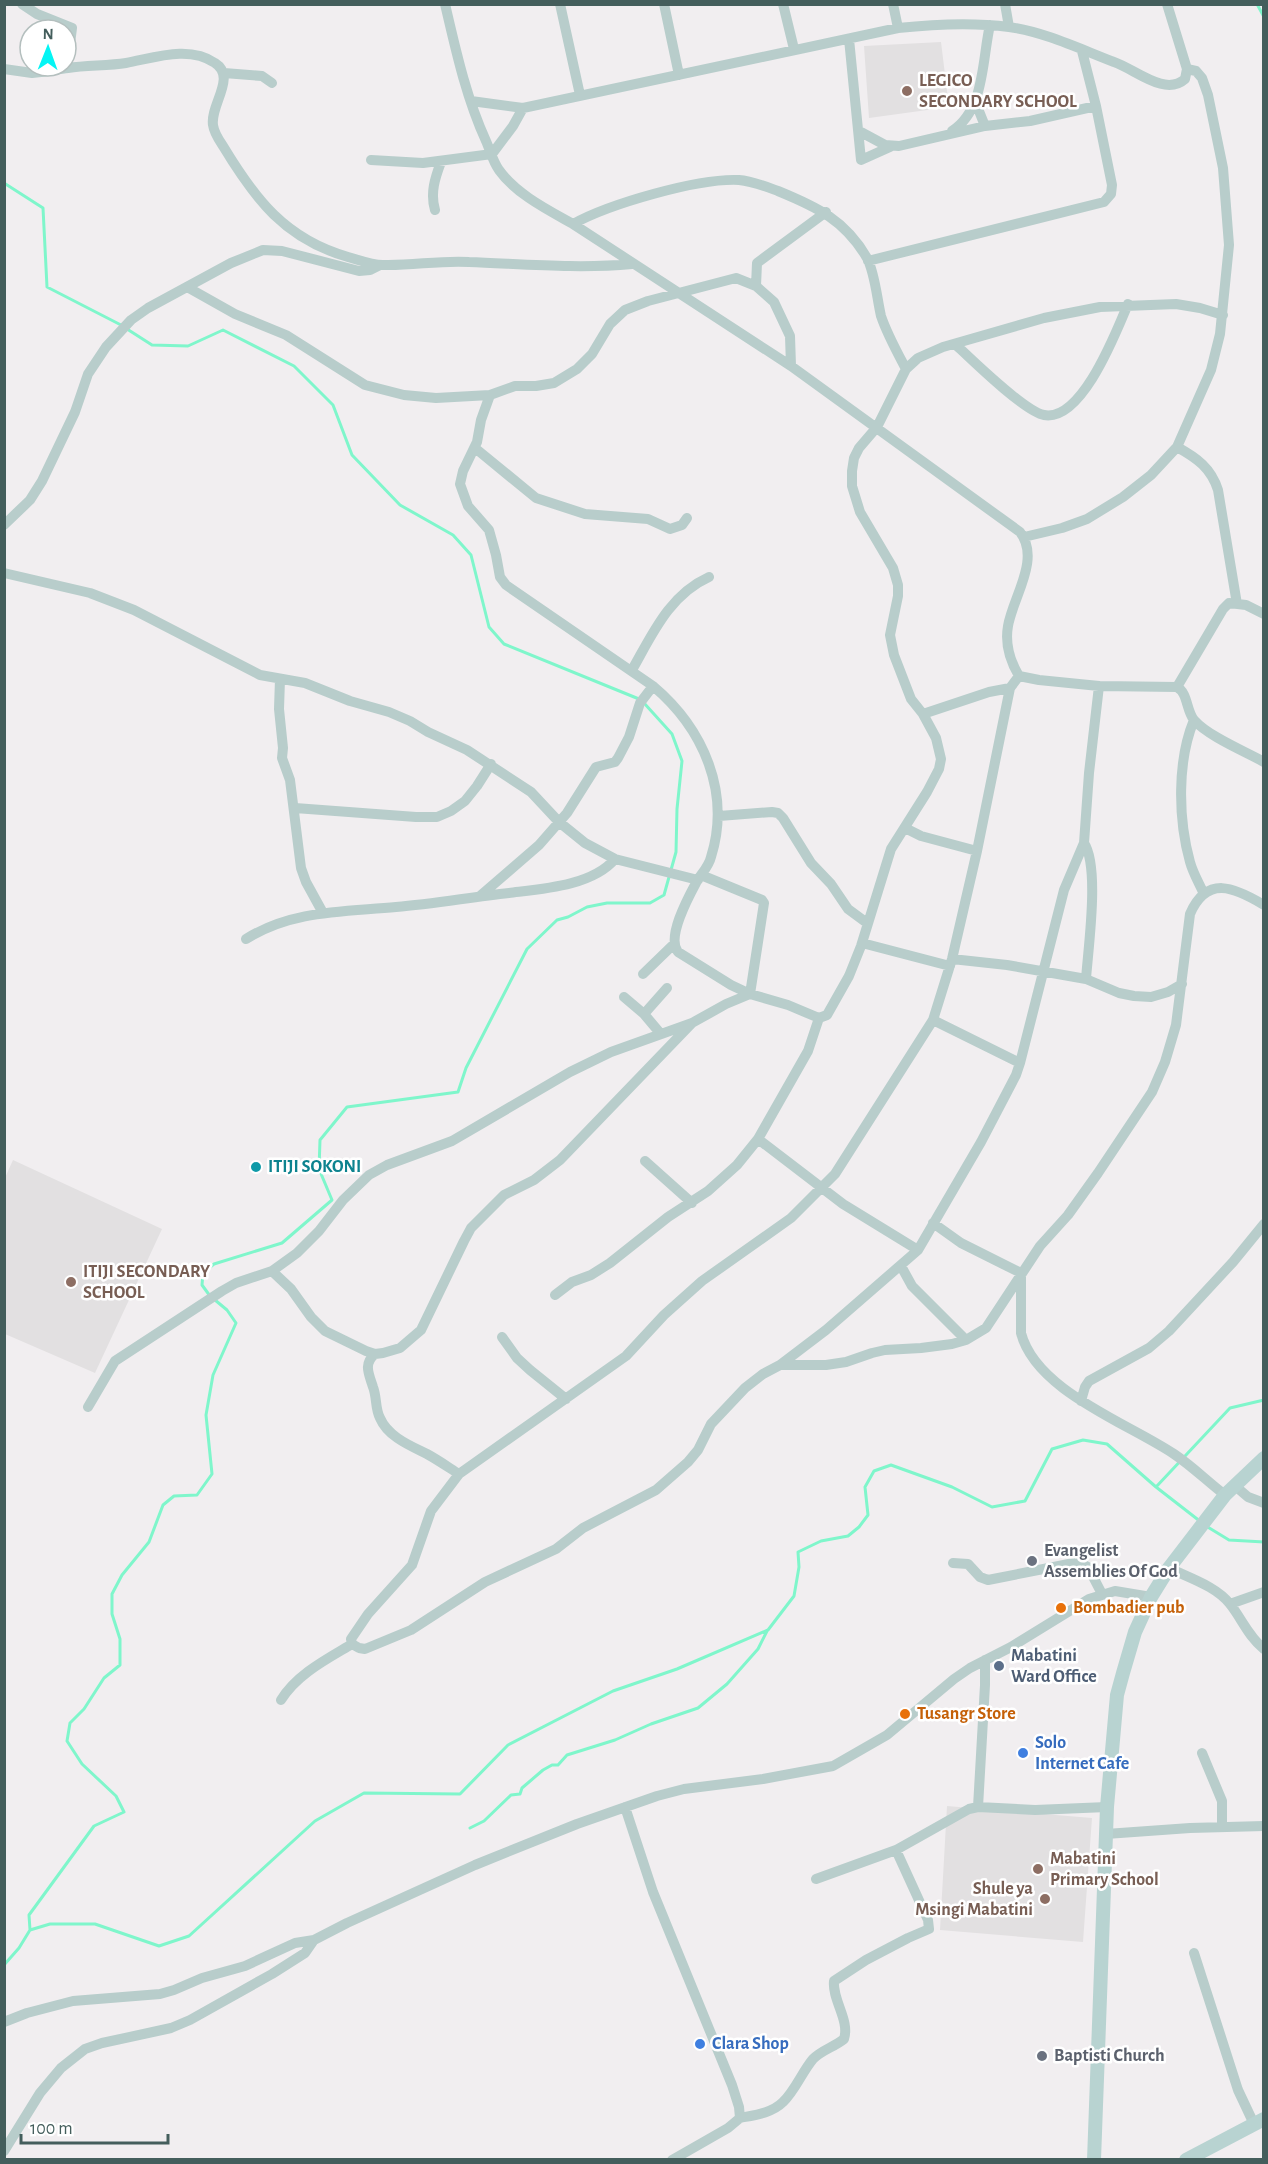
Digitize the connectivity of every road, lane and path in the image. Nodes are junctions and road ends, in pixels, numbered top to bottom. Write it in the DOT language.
graph roads {
  1 [pos="22,4"];
  2 [pos="445,4"];
  3 [pos="560,4"];
  4 [pos="664,4"];
  5 [pos="783,4"];
  6 [pos="893,4"];
  7 [pos="1005,4"];
  8 [pos="1167,4"];
  9 [pos="47,18"];
  10 [pos="990,25"];
  11 [pos="1010,27"];
  12 [pos="898,28"];
  13 [pos="849,39"];
  14 [pos="794,49"];
  15 [pos="1082,51"];
  16 [pos="78,67"];
  17 [pos="1187,69"];
  18 [pos="224,73"];
  19 [pos="679,75"];
  20 [pos="272,83"];
  21 [pos="580,95"];
  22 [pos="471,101"];
  23 [pos="975,101"];
  24 [pos="1096,106"];
  25 [pos="523,108"];
  26 [pos="985,126"];
  27 [pos="859,131"];
  28 [pos="945,136"];
  29 [pos="890,147"];
  30 [pos="492,154"];
  31 [pos="371,160"];
  32 [pos="441,162"];
  33 [pos="435,210"];
  34 [pos="826,212"];
  35 [pos="573,224"];
  36 [pos="868,261"];
  37 [pos="632,264"];
  38 [pos="380,265"];
  39 [pos="756,286"];
  40 [pos="187,287"];
  41 [pos="676,293"];
  42 [pos="1128,304"];
  43 [pos="1223,315"];
  44 [pos="955,344"];
  45 [pos="791,366"];
  46 [pos="906,369"];
  47 [pos="490,394"];
  48 [pos="877,427"];
  49 [pos="1177,447"];
  50 [pos="475,448"];
  51 [pos="687,518"];
  52 [pos="4,525"];
  53 [pos="1024,537"];
  54 [pos="4,573"];
  55 [pos="709,577"];
  56 [pos="1237,604"];
  57 [pos="1263,614"];
  58 [pos="632,670"];
  59 [pos="1019,676"];
  60 [pos="280,679"];
  61 [pos="1099,686"];
  62 [pos="1177,687"];
  63 [pos="1010,688"];
  64 [pos="646,695"];
  65 [pos="923,714"];
  66 [pos="1194,720"];
  67 [pos="1263,762"];
  68 [pos="491,764"];
  69 [pos="295,808"];
  70 [pos="719,816"];
  71 [pos="559,822"];
  72 [pos="905,828"];
  73 [pos="1084,843"];
  74 [pos="977,851"];
  75 [pos="615,859"];
  76 [pos="699,877"];
  77 [pos="1203,892"];
  78 [pos="480,896"];
  79 [pos="1263,905"];
  80 [pos="323,913"];
  81 [pos="867,923"];
  82 [pos="246,939"];
  83 [pos="862,943"];
  84 [pos="674,944"];
  85 [pos="951,963"];
  86 [pos="1042,972"];
  87 [pos="643,974"];
  88 [pos="1086,979"];
  89 [pos="1182,984"];
  90 [pos="667,988"];
  91 [pos="750,994"];
  92 [pos="624,997"];
  93 [pos="644,1014"];
  94 [pos="819,1017"];
  95 [pos="933,1020"];
  96 [pos="692,1023"];
  97 [pos="660,1033"];
  98 [pos="1020,1063"];
  99 [pos="758,1139"];
  100 [pos="645,1161"];
  101 [pos="824,1188"];
  102 [pos="692,1203"];
  103 [pos="933,1223"];
  104 [pos="1263,1224"];
  105 [pos="918,1250"];
  106 [pos="901,1266"];
  107 [pos="272,1271"];
  108 [pos="1021,1273"];
  109 [pos="555,1295"];
  110 [pos="502,1337"];
  111 [pos="966,1340"];
  112 [pos="375,1354"];
  113 [pos="780,1365"];
  114 [pos="566,1399"];
  115 [pos="1081,1401"];
  116 [pos="88,1407"];
  117 [pos="1263,1458"];
  118 [pos="459,1474"];
  119 [pos="1229,1490"];
  120 [pos="1263,1503"];
  121 [pos="953,1563"];
  122 [pos="1169,1569"];
  123 [pos="1263,1592"];
  124 [pos="1102,1594"];
  125 [pos="1151,1597"];
  126 [pos="1230,1604"];
  127 [pos="352,1644"];
  128 [pos="1263,1649"];
  129 [pos="985,1660"];
  130 [pos="280,1700"];
  131 [pos="1202,1753"];
  132 [pos="625,1807"];
  133 [pos="978,1807"];
  134 [pos="1107,1808"];
  135 [pos="1263,1826"];
  136 [pos="1222,1827"];
  137 [pos="1106,1834"];
  138 [pos="896,1850"];
  139 [pos="816,1879"];
  140 [pos="314,1940"];
  141 [pos="1194,1953"];
  142 [pos="4,2022"];
  143 [pos="740,2118"];
  144 [pos="1259,2122"];
  145 [pos="4,2151"];
  146 [pos="672,2160"];
  147 [pos="1094,2160"];
  148 [pos="1186,2160"];
  1 -- 9 [label="street"];
  2 -- 22 [label="street"];
  3 -- 21 [label="street"];
  4 -- 19 [label="street"];
  5 -- 14 [label="street"];
  6 -- 12 [label="street"];
  7 -- 11 [label="street"];
  8 -- 17 [label="street"];
  10 -- 11 [label="street"];
  10 -- 12 [label="street"];
  10 -- 23 [label="street"];
  11 -- 15 [label="street"];
  12 -- 13 [label="street"];
  13 -- 14 [label="street"];
  13 -- 27 [label="street"];
  14 -- 19 [label="street"];
  15 -- 17 [label="street"];
  15 -- 24 [label="street"];
  16 -- 18 [label="street"];
  17 -- 43 [label="street"];
  18 -- 20 [label="street"];
  18 -- 38 [label="street"];
  19 -- 21 [label="street"];
  21 -- 25 [label="street"];
  22 -- 25 [label="street"];
  22 -- 30 [label="street"];
  23 -- 26 [label="street"];
  23 -- 28 [label="street"];
  24 -- 26 [label="street"];
  24 -- 36 [label="street"];
  25 -- 30 [label="street"];
  26 -- 28 [label="street"];
  27 -- 29 [label="street"];
  27 -- 29 [label="street"];
  28 -- 29 [label="street"];
  30 -- 32 [label="street"];
  30 -- 35 [label="street"];
  31 -- 32 [label="street"];
  32 -- 33 [label="street"];
  34 -- 35 [label="street"];
  34 -- 36 [label="street"];
  34 -- 39 [label="street"];
  35 -- 37 [label="street"];
  36 -- 46 [label="street"];
  37 -- 38 [label="street"];
  37 -- 41 [label="street"];
  38 -- 40 [label="street"];
  39 -- 41 [label="street"];
  39 -- 45 [label="street"];
  40 -- 47 [label="street"];
  40 -- 52 [label="street"];
  41 -- 45 [label="street"];
  41 -- 47 [label="street"];
  42 -- 43 [label="street"];
  42 -- 44 [label="street"];
  42 -- 44 [label="street"];
  43 -- 49 [label="street"];
  44 -- 46 [label="street"];
  45 -- 48 [label="street"];
  46 -- 48 [label="street"];
  47 -- 50 [label="street"];
  48 -- 53 [label="street"];
  48 -- 65 [label="street"];
  49 -- 53 [label="street"];
  49 -- 56 [label="street"];
  50 -- 51 [label="street"];
  50 -- 58 [label="street"];
  53 -- 59 [label="street"];
  54 -- 60 [label="street"];
  55 -- 58 [label="street"];
  56 -- 57 [label="street"];
  56 -- 62 [label="street"];
  58 -- 64 [label="street"];
  59 -- 61 [label="street"];
  59 -- 63 [label="street"];
  60 -- 68 [label="street"];
  60 -- 69 [label="street"];
  61 -- 62 [label="street"];
  61 -- 73 [label="street"];
  62 -- 66 [label="street"];
  63 -- 65 [label="street"];
  63 -- 74 [label="street"];
  64 -- 70 [label="street"];
  64 -- 71 [label="street"];
  65 -- 72 [label="street"];
  66 -- 67 [label="street"];
  66 -- 77 [label="street"];
  68 -- 69 [label="street"];
  68 -- 71 [label="street"];
  69 -- 80 [label="street"];
  70 -- 76 [label="street"];
  70 -- 81 [label="street"];
  71 -- 75 [label="street"];
  71 -- 78 [label="street"];
  72 -- 74 [label="street"];
  72 -- 81 [label="street"];
  73 -- 86 [label="street"];
  73 -- 88 [label="street"];
  74 -- 85 [label="street"];
  75 -- 76 [label="street"];
  75 -- 78 [label="street"];
  76 -- 84 [label="street"];
  76 -- 91 [label="street"];
  77 -- 79 [label="street"];
  77 -- 89 [label="street"];
  78 -- 80 [label="street"];
  80 -- 82 [label="street"];
  81 -- 83 [label="street"];
  83 -- 85 [label="street"];
  83 -- 94 [label="street"];
  84 -- 87 [label="street"];
  84 -- 91 [label="street"];
  85 -- 86 [label="street"];
  85 -- 95 [label="street"];
  86 -- 88 [label="street"];
  86 -- 98 [label="street"];
  88 -- 89 [label="street"];
  89 -- 108 [label="street"];
  90 -- 93 [label="street"];
  91 -- 94 [label="street"];
  91 -- 96 [label="street"];
  92 -- 93 [label="street"];
  93 -- 97 [label="street"];
  94 -- 99 [label="street"];
  95 -- 98 [label="street"];
  95 -- 101 [label="street"];
  96 -- 97 [label="street"];
  96 -- 112 [label="street"];
  97 -- 107 [label="street"];
  98 -- 103 [label="street"];
  99 -- 101 [label="street"];
  99 -- 102 [label="street"];
  100 -- 102 [label="street"];
  101 -- 105 [label="street"];
  101 -- 114 [label="street"];
  102 -- 109 [label="street"];
  103 -- 105 [label="street"];
  103 -- 108 [label="street"];
  104 -- 115 [label="street"];
  105 -- 106 [label="street"];
  106 -- 111 [label="street"];
  106 -- 113 [label="street"];
  107 -- 112 [label="street"];
  107 -- 116 [label="street"];
  108 -- 111 [label="street"];
  108 -- 115 [label="street"];
  110 -- 114 [label="street"];
  111 -- 113 [label="street"];
  112 -- 118 [label="street"];
  113 -- 127 [label="street"];
  114 -- 118 [label="street"];
  115 -- 119 [label="street"];
  117 -- 119 [label="main road"];
  118 -- 127 [label="street"];
  119 -- 120 [label="street"];
  119 -- 122 [label="main road"];
  121 -- 124 [label="street"];
  122 -- 125 [label="main road"];
  122 -- 126 [label="street"];
  123 -- 126 [label="street"];
  124 -- 125 [label="street"];
  124 -- 129 [label="street"];
  125 -- 134 [label="main road"];
  126 -- 128 [label="street"];
  127 -- 130 [label="street"];
  129 -- 132 [label="street"];
  129 -- 133 [label="street"];
  131 -- 136 [label="street"];
  132 -- 140 [label="street"];
  132 -- 143 [label="street"];
  133 -- 134 [label="street"];
  133 -- 138 [label="street"];
  134 -- 137 [label="main road"];
  135 -- 136 [label="street"];
  136 -- 137 [label="street"];
  137 -- 147 [label="main road"];
  138 -- 139 [label="street"];
  138 -- 143 [label="street"];
  140 -- 142 [label="street"];
  140 -- 145 [label="street"];
  141 -- 144 [label="street"];
  143 -- 146 [label="street"];
  144 -- 148 [label="main road"];
}
